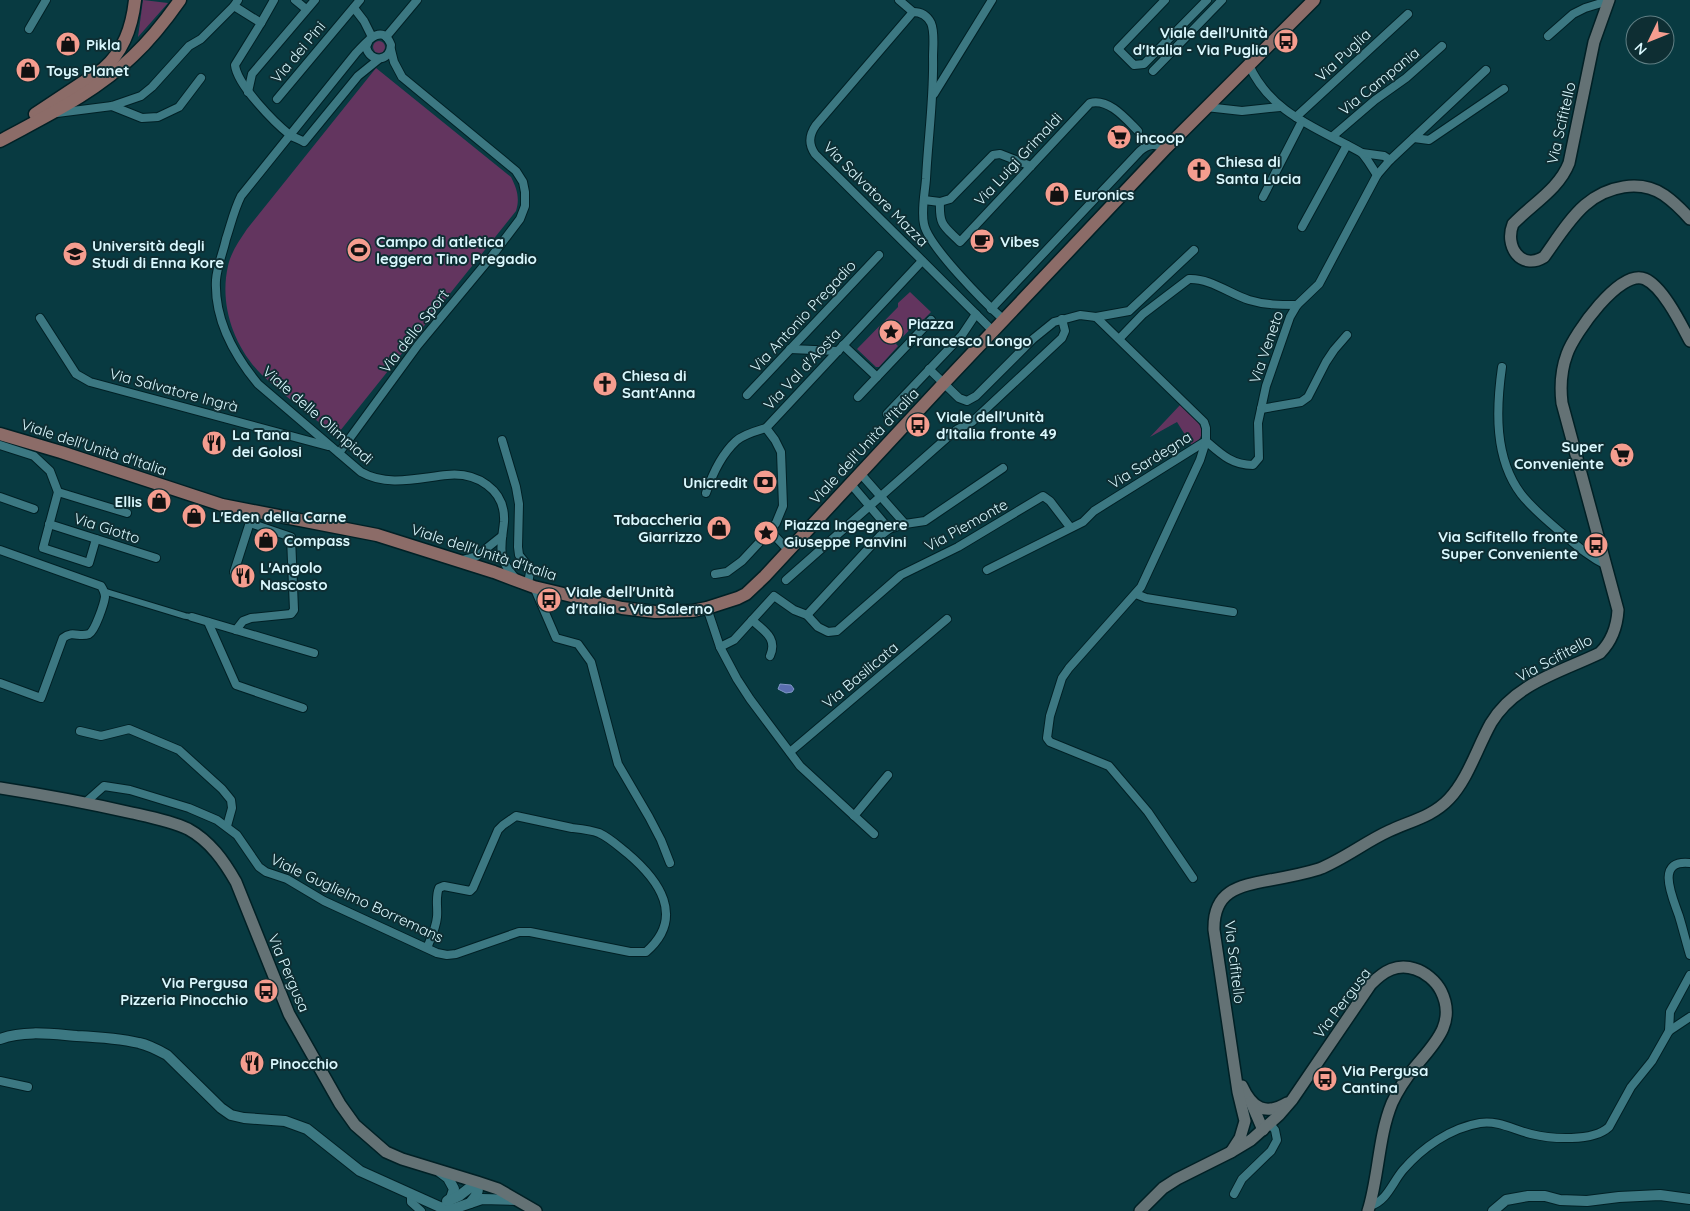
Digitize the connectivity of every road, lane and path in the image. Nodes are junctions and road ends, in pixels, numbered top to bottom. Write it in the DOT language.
graph roads {
  1 [pos="46,0"];
  2 [pos="135,0"];
  3 [pos="180,0"];
  4 [pos="274,0"];
  5 [pos="294,0"];
  6 [pos="315,0"];
  7 [pos="360,0"];
  8 [pos="417,0"];
  9 [pos="899,0"];
  10 [pos="992,0"];
  11 [pos="1165,0"];
  12 [pos="1222,0"];
  13 [pos="1314,0"];
  14 [pos="1203,1"];
  15 [pos="1608,1"];
  16 [pos="236,3"];
  17 [pos="354,8"];
  18 [pos="306,9"];
  19 [pos="913,12"];
  20 [pos="1408,14"];
  21 [pos="261,23"];
  22 [pos="29,29"];
  23 [pos="1548,36"];
  24 [pos="386,37"];
  25 [pos="370,38"];
  26 [pos="1442,46"];
  27 [pos="391,50"];
  28 [pos="379,59"];
  29 [pos="1249,65"];
  30 [pos="103,69"];
  31 [pos="1486,70"];
  32 [pos="1154,71"];
  33 [pos="201,78"];
  34 [pos="1504,89"];
  35 [pos="248,92"];
  36 [pos="933,96"];
  37 [pos="277,99"];
  38 [pos="112,106"];
  39 [pos="1206,107"];
  40 [pos="1280,107"];
  41 [pos="58,111"];
  42 [pos="1299,119"];
  43 [pos="1138,131"];
  44 [pos="291,136"];
  45 [pos="1333,136"];
  46 [pos="1414,138"];
  47 [pos="0,140"];
  48 [pos="1347,144"];
  49 [pos="1166,148"];
  50 [pos="1362,153"];
  51 [pos="1390,160"];
  52 [pos="1031,166"];
  53 [pos="1377,175"];
  54 [pos="1263,197"];
  55 [pos="924,200"];
  56 [pos="940,202"];
  57 [pos="1690,219"];
  58 [pos="1302,227"];
  59 [pos="1194,250"];
  60 [pos="879,255"];
  61 [pos="922,261"];
  62 [pos="983,300"];
  63 [pos="1296,305"];
  64 [pos="991,309"];
  65 [pos="974,312"];
  66 [pos="1096,317"];
  67 [pos="40,318"];
  68 [pos="1062,319"];
  69 [pos="931,320"];
  70 [pos="1004,320"];
  71 [pos="993,330"];
  72 [pos="1347,335"];
  73 [pos="1120,338"];
  74 [pos="1690,341"];
  75 [pos="841,348"];
  76 [pos="790,349"];
  77 [pos="1502,367"];
  78 [pos="930,369"];
  79 [pos="877,377"];
  80 [pos="944,383"];
  81 [pos="747,395"];
  82 [pos="858,398"];
  83 [pos="1261,409"];
  84 [pos="887,414"];
  85 [pos="766,428"];
  86 [pos="0,434"];
  87 [pos="502,440"];
  88 [pos="1206,441"];
  89 [pos="0,445"];
  90 [pos="330,446"];
  91 [pos="339,453"];
  92 [pos="1003,468"];
  93 [pos="860,473"];
  94 [pos="850,483"];
  95 [pos="58,492"];
  96 [pos="706,493"];
  97 [pos="880,496"];
  98 [pos="0,499"];
  99 [pos="870,506"];
  100 [pos="34,509"];
  101 [pos="127,513"];
  102 [pos="252,518"];
  103 [pos="49,524"];
  104 [pos="905,524"];
  105 [pos="1070,527"];
  106 [pos="889,529"];
  107 [pos="770,531"];
  108 [pos="502,536"];
  109 [pos="96,539"];
  110 [pos="0,550"];
  111 [pos="484,551"];
  112 [pos="789,551"];
  113 [pos="502,557"];
  114 [pos="156,558"];
  115 [pos="460,561"];
  116 [pos="1606,565"];
  117 [pos="488,570"];
  118 [pos="987,570"];
  119 [pos="234,572"];
  120 [pos="715,574"];
  121 [pos="786,580"];
  122 [pos="526,584"];
  123 [pos="103,591"];
  124 [pos="1136,594"];
  125 [pos="707,608"];
  126 [pos="1233,612"];
  127 [pos="807,616"];
  128 [pos="192,617"];
  129 [pos="752,620"];
  130 [pos="947,620"];
  131 [pos="208,622"];
  132 [pos="236,630"];
  133 [pos="720,647"];
  134 [pos="314,653"];
  135 [pos="770,656"];
  136 [pos="0,683"];
  137 [pos="303,708"];
  138 [pos="80,731"];
  139 [pos="790,752"];
  140 [pos="888,775"];
  141 [pos="0,788"];
  142 [pos="86,802"];
  143 [pos="854,816"];
  144 [pos="227,826"];
  145 [pos="874,834"];
  146 [pos="670,863"];
  147 [pos="1690,863"];
  148 [pos="1193,878"];
  149 [pos="427,948"];
  150 [pos="1690,955"];
  151 [pos="1690,975"];
  152 [pos="1690,1017"];
  153 [pos="1669,1031"];
  154 [pos="0,1039"];
  155 [pos="1236,1075"];
  156 [pos="0,1080"];
  157 [pos="28,1087"];
  158 [pos="1292,1100"];
  159 [pos="1251,1102"];
  160 [pos="1245,1114"];
  161 [pos="1267,1127"];
  162 [pos="1231,1152"];
  163 [pos="438,1170"];
  164 [pos="477,1182"];
  165 [pos="411,1194"];
  166 [pos="1234,1194"];
  167 [pos="1690,1199"];
  168 [pos="517,1200"];
  169 [pos="448,1201"];
  170 [pos="431,1202"];
  171 [pos="469,1204"];
  172 [pos="1369,1208"];
  173 [pos="421,1211"];
  174 [pos="536,1211"];
  175 [pos="1140,1211"];
  176 [pos="1493,1211"];
  1 -- 22 [label="street"];
  2 -- 30 [label="main road"];
  3 -- 41 [label="main road"];
  4 -- 21 [label="street"];
  5 -- 18 [label="street"];
  6 -- 18 [label="street"];
  7 -- 17 [label="street, Via dei Pini"];
  8 -- 24 [label="street"];
  9 -- 19 [label="street"];
  10 -- 36 [label="street"];
  11 -- 14 [label="street"];
  12 -- 32 [label="street"];
  13 -- 29 [label="main road, Viale dell'Unità d'Italia"];
  15 -- 23 [label="street"];
  15 -- 57 [label="main road, Via Scifitello"];
  16 -- 21 [label="street"];
  16 -- 38 [label="street"];
  17 -- 25 [label="street"];
  17 -- 37 [label="street, Via dei Pini"];
  18 -- 35 [label="street"];
  19 -- 36 [label="street"];
  19 -- 61 [label="street, Via Salvatore Mazza"];
  20 -- 42 [label="street, Via Puglia"];
  21 -- 35 [label="street"];
  24 -- 25 [label="street"];
  24 -- 27 [label="street"];
  25 -- 28 [label="street"];
  25 -- 44 [label="street, Viale delle Olimpiadi"];
  26 -- 45 [label="street, Via Campania"];
  27 -- 28 [label="street"];
  27 -- 91 [label="street, Via dello Sport"];
  28 -- 44 [label="street"];
  29 -- 39 [label="main road, Viale dell'Unità d'Italia"];
  29 -- 40 [label="street"];
  30 -- 41 [label="street"];
  30 -- 47 [label="main road"];
  31 -- 46 [label="street, Via Veneto"];
  33 -- 38 [label="street"];
  34 -- 46 [label="street"];
  35 -- 44 [label="street"];
  36 -- 55 [label="street"];
  38 -- 41 [label="street"];
  39 -- 40 [label="street"];
  39 -- 49 [label="main road, Viale dell'Unità d'Italia"];
  40 -- 42 [label="street"];
  41 -- 47 [label="main road"];
  42 -- 45 [label="street"];
  42 -- 54 [label="street, Via Puglia"];
  43 -- 52 [label="street, Via Luigi Grimaldi"];
  44 -- 90 [label="street, Viale delle Olimpiadi"];
  45 -- 48 [label="street"];
  46 -- 51 [label="street, Via Veneto"];
  48 -- 50 [label="street"];
  48 -- 58 [label="street"];
  49 -- 64 [label="street"];
  49 -- 70 [label="main road, Viale dell'Unità d'Italia"];
  50 -- 51 [label="street"];
  50 -- 53 [label="street"];
  51 -- 53 [label="street, Via Veneto"];
  52 -- 56 [label="street"];
  52 -- 56 [label="street, Via Luigi Grimaldi"];
  53 -- 63 [label="street, Via Veneto"];
  55 -- 56 [label="street"];
  55 -- 62 [label="street"];
  59 -- 66 [label="street"];
  60 -- 76 [label="street, Via Antonio Pregadio"];
  61 -- 65 [label="street, Via Salvatore Mazza"];
  61 -- 75 [label="street, Via Val d'Aosta"];
  62 -- 64 [label="street"];
  62 -- 65 [label="street"];
  63 -- 73 [label="street"];
  63 -- 83 [label="street, Via Veneto"];
  64 -- 70 [label="street"];
  65 -- 71 [label="street, Via Salvatore Mazza"];
  65 -- 78 [label="street"];
  66 -- 68 [label="street"];
  66 -- 73 [label="street, Via Sardegna"];
  67 -- 90 [label="street, Via Salvatore Ingrà"];
  68 -- 80 [label="street"];
  68 -- 97 [label="street"];
  69 -- 79 [label="street"];
  70 -- 71 [label="main road, Viale dell'Unità d'Italia"];
  71 -- 80 [label="main road, Viale dell'Unità d'Italia"];
  72 -- 83 [label="street"];
  73 -- 88 [label="street, Via Sardegna"];
  74 -- 116 [label="main road, Via Scifitello"];
  75 -- 76 [label="street"];
  75 -- 79 [label="street"];
  75 -- 85 [label="street, Via Val d'Aosta"];
  76 -- 81 [label="street, Via Antonio Pregadio"];
  77 -- 116 [label="street"];
  78 -- 80 [label="street"];
  78 -- 84 [label="street"];
  79 -- 82 [label="street"];
  80 -- 93 [label="main road, Viale dell'Unità d'Italia"];
  83 -- 88 [label="street, Via Veneto"];
  85 -- 96 [label="street, Via Val d'Aosta"];
  85 -- 107 [label="street"];
  86 -- 102 [label="main road, Viale dell'Unità d'Italia"];
  87 -- 122 [label="street"];
  88 -- 105 [label="street, Via Sardegna"];
  88 -- 124 [label="street"];
  89 -- 95 [label="street"];
  90 -- 91 [label="street, Viale delle Olimpiadi"];
  91 -- 108 [label="street, Viale delle Olimpiadi"];
  92 -- 104 [label="street, Via Piemonte"];
  93 -- 94 [label="main road, Viale dell'Unità d'Italia"];
  93 -- 97 [label="street"];
  94 -- 99 [label="street"];
  94 -- 112 [label="main road, Viale dell'Unità d'Italia"];
  95 -- 101 [label="street"];
  95 -- 103 [label="street"];
  97 -- 99 [label="street"];
  97 -- 104 [label="street"];
  98 -- 100 [label="street"];
  99 -- 106 [label="street"];
  99 -- 121 [label="street"];
  102 -- 115 [label="main road, Viale dell'Unità d'Italia"];
  102 -- 119 [label="street"];
  102 -- 132 [label="street"];
  103 -- 109 [label="street, Via Giotto"];
  103 -- 109 [label="street"];
  104 -- 106 [label="street, Via Piemonte"];
  105 -- 118 [label="street, Via Sardegna"];
  105 -- 127 [label="street, Via Piemonte"];
  106 -- 127 [label="street, Via Piemonte"];
  107 -- 112 [label="street"];
  107 -- 120 [label="street"];
  108 -- 111 [label="street"];
  108 -- 113 [label="street, Viale delle Olimpiadi"];
  109 -- 114 [label="street, Via Giotto"];
  110 -- 123 [label="street"];
  111 -- 115 [label="street"];
  111 -- 117 [label="street"];
  112 -- 125 [label="main road, Viale dell'Unità d'Italia"];
  113 -- 117 [label="street, Viale delle Olimpiadi"];
  113 -- 122 [label="street"];
  115 -- 117 [label="main road, Viale dell'Unità d'Italia"];
  116 -- 155 [label="main road, Via Scifitello"];
  117 -- 122 [label="main road, Viale dell'Unità d'Italia"];
  122 -- 125 [label="main road, Viale dell'Unità d'Italia"];
  122 -- 146 [label="street"];
  123 -- 128 [label="street"];
  123 -- 136 [label="street"];
  124 -- 126 [label="street"];
  124 -- 148 [label="street"];
  125 -- 133 [label="street"];
  127 -- 129 [label="street"];
  128 -- 131 [label="street"];
  129 -- 133 [label="street"];
  129 -- 135 [label="street"];
  130 -- 139 [label="street, Via Basilicata"];
  131 -- 132 [label="street"];
  131 -- 137 [label="street"];
  132 -- 134 [label="street"];
  133 -- 139 [label="street"];
  138 -- 144 [label="street"];
  139 -- 143 [label="street"];
  140 -- 143 [label="street"];
  141 -- 142 [label="main road, Via Pergusa"];
  142 -- 144 [label="street, Viale Guglielmo Borremans"];
  142 -- 163 [label="main road, Via Pergusa"];
  143 -- 145 [label="street"];
  144 -- 149 [label="street, Viale Guglielmo Borremans"];
  147 -- 150 [label="street"];
  149 -- 149 [label="street, Viale Guglielmo Borremans"];
  151 -- 153 [label="street"];
  152 -- 153 [label="street"];
  153 -- 172 [label="street"];
  154 -- 165 [label="street"];
  155 -- 159 [label="main road"];
  155 -- 160 [label="main road, Via Scifitello"];
  156 -- 157 [label="street"];
  158 -- 159 [label="main road"];
  158 -- 161 [label="main road, Via Pergusa"];
  158 -- 172 [label="main road, Via Pergusa"];
  159 -- 161 [label="main road"];
  160 -- 161 [label="main road"];
  160 -- 162 [label="main road"];
  161 -- 162 [label="main road, Via Pergusa"];
  161 -- 166 [label="street"];
  162 -- 175 [label="main road, Via Pergusa"];
  163 -- 164 [label="main road, Via Pergusa"];
  163 -- 169 [label="street"];
  164 -- 168 [label="main road, Via Pergusa"];
  164 -- 169 [label="street"];
  164 -- 171 [label="street"];
  165 -- 170 [label="street"];
  165 -- 173 [label="street"];
  167 -- 176 [label="street"];
  168 -- 171 [label="street"];
  168 -- 174 [label="main road, Via Pergusa"];
  169 -- 170 [label="street"];
  170 -- 171 [label="street"];
}
